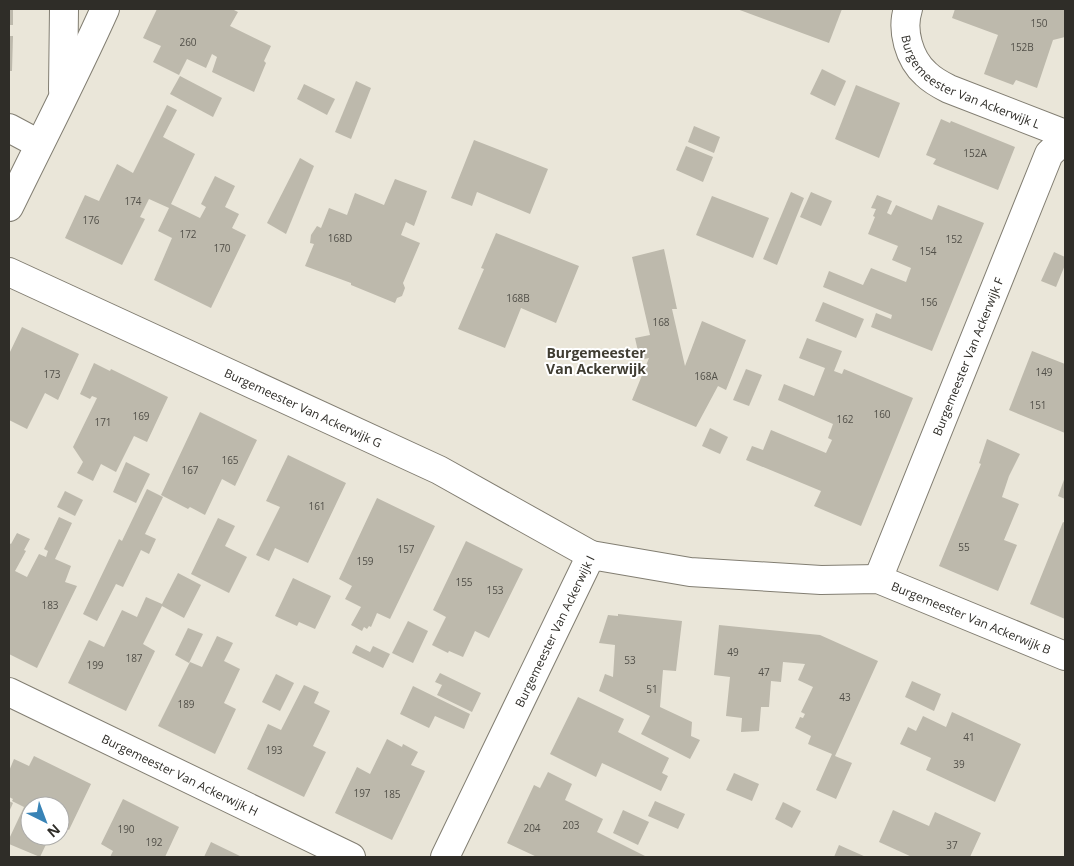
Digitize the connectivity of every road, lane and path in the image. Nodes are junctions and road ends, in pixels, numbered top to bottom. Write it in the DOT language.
graph roads {
  1 [pos="64,9"];
  2 [pos="105,9"];
  3 [pos="908,9"];
  4 [pos="63,99"];
  5 [pos="9,128"];
  6 [pos="1065,134"];
  7 [pos="1065,139"];
  8 [pos="39,144"];
  9 [pos="9,207"];
  10 [pos="9,272"];
  11 [pos="591,555"];
  12 [pos="878,580"];
  13 [pos="1065,656"];
  14 [pos="9,692"];
  15 [pos="351,857"];
  16 [pos="445,857"];
  1 -- 4 [label="street"];
  2 -- 4 [label="street"];
  3 -- 6 [label="street, Burgemeester Van Ackerwijk L"];
  4 -- 8 [label="street"];
  5 -- 8 [label="street"];
  7 -- 12 [label="street, Burgemeester Van Ackerwijk F"];
  8 -- 9 [label="street"];
  10 -- 11 [label="street, Burgemeester Van Ackerwijk G"];
  11 -- 12 [label="street, Burgemeester Van Ackerwijk I"];
  11 -- 16 [label="street, Burgemeester Van Ackerwijk I"];
  12 -- 13 [label="street, Burgemeester Van Ackerwijk B"];
  14 -- 15 [label="street, Burgemeester Van Ackerwijk H"];
}
